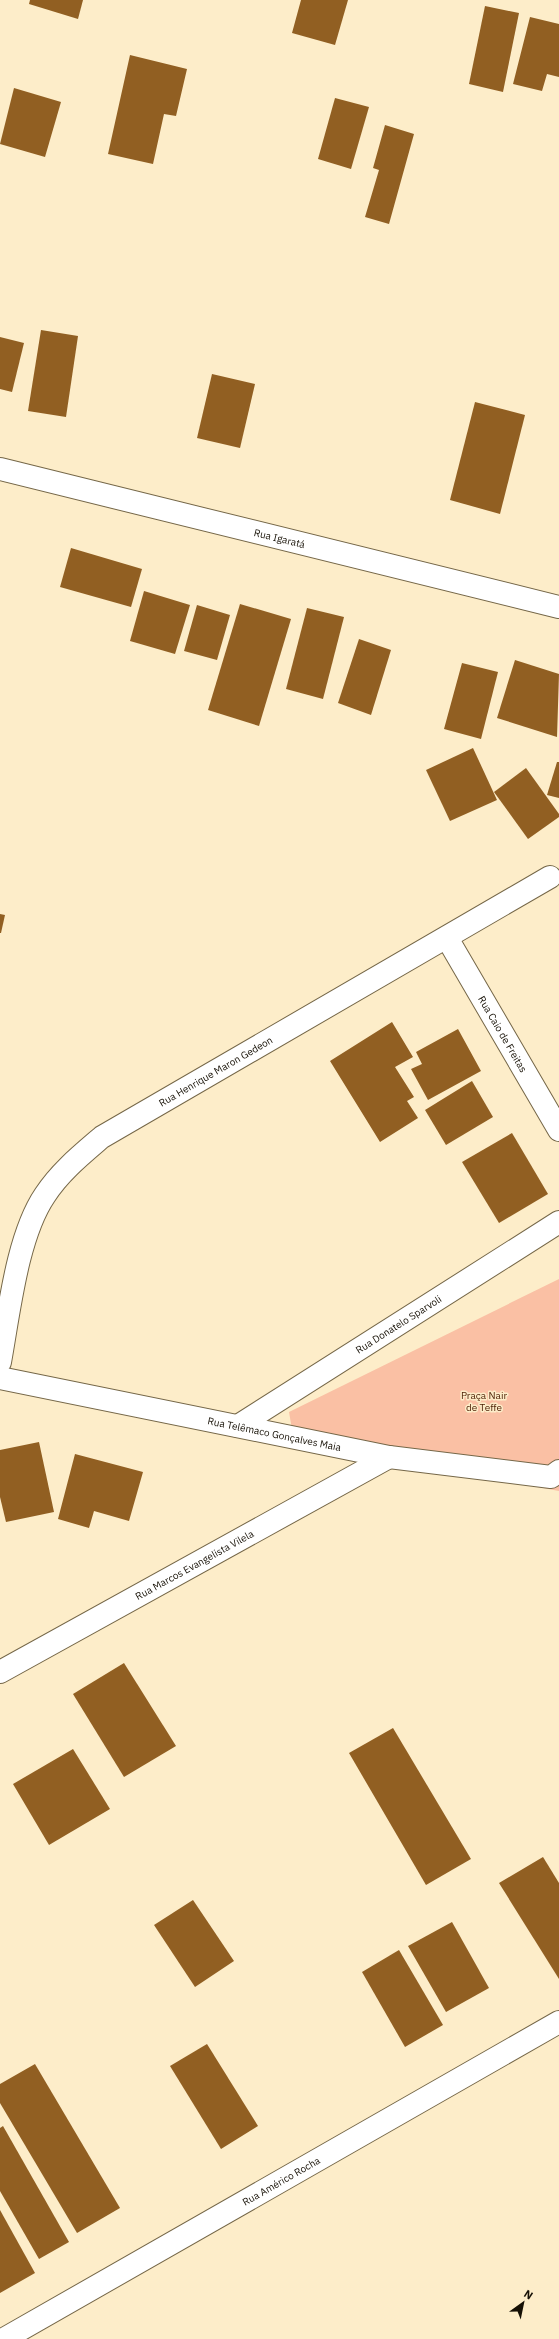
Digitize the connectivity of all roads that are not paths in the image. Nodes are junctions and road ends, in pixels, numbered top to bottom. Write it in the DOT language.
graph roads {
  1 [pos="0,468"];
  2 [pos="559,608"];
  3 [pos="550,877"];
  4 [pos="447,938"];
  5 [pos="559,1130"];
  6 [pos="559,1222"];
  7 [pos="0,1362"];
  8 [pos="0,1378"];
  9 [pos="238,1426"];
  10 [pos="389,1457"];
  11 [pos="555,1474"];
  12 [pos="0,1672"];
  13 [pos="559,2022"];
  14 [pos="4,2339"];
  1 -- 2 [label="street, Rua Igaratá"];
  3 -- 4 [label="street, Rua Henrique Maron Gedeon"];
  4 -- 5 [label="street, Rua Caio de Freitas"];
  4 -- 7 [label="street, Rua Henrique Maron Gedeon"];
  6 -- 9 [label="street, Rua Donatelo Sparvoli"];
  8 -- 9 [label="street, Rua Telêmaco Gonçalves Maia"];
  9 -- 10 [label="street, Rua Telêmaco Gonçalves Maia"];
  10 -- 11 [label="street, Rua Telêmaco Gonçalves Maia"];
  10 -- 12 [label="street, Rua Marcos Evangelista Vilela"];
  13 -- 14 [label="street, Rua Américo Rocha"];
}
